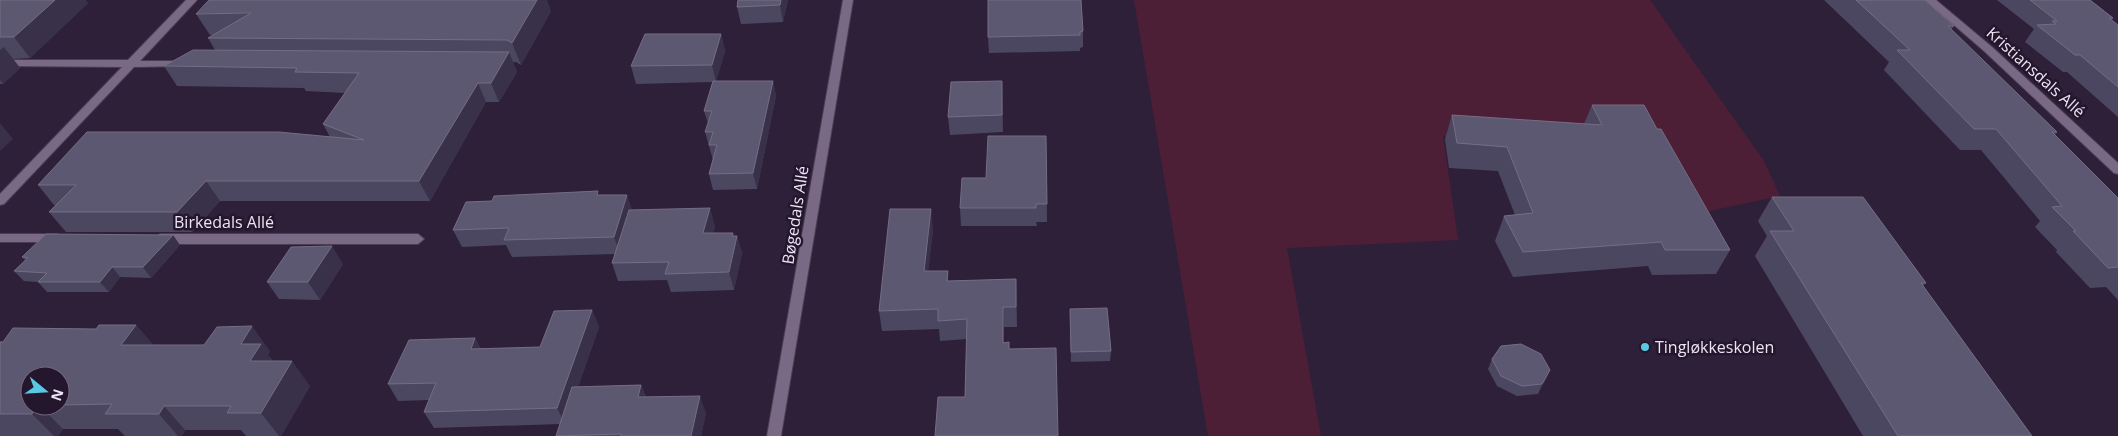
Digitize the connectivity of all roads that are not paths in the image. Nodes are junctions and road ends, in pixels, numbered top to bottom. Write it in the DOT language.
graph roads {
  1 [pos="192,0"];
  2 [pos="848,0"];
  3 [pos="1930,0"];
  4 [pos="0,63"];
  5 [pos="132,63"];
  6 [pos="201,64"];
  7 [pos="2118,170"];
  8 [pos="0,201"];
  9 [pos="0,238"];
  10 [pos="70,238"];
  11 [pos="149,238"];
  12 [pos="418,239"];
  13 [pos="774,436"];
  1 -- 5 [label="street"];
  2 -- 13 [label="street, Bøgedals Allé"];
  3 -- 7 [label="street, Kristiansdals Allé"];
  4 -- 5 [label="street"];
  5 -- 6 [label="street"];
  5 -- 8 [label="street"];
  9 -- 10 [label="street"];
  11 -- 12 [label="street, Birkedals Allé"];
}
